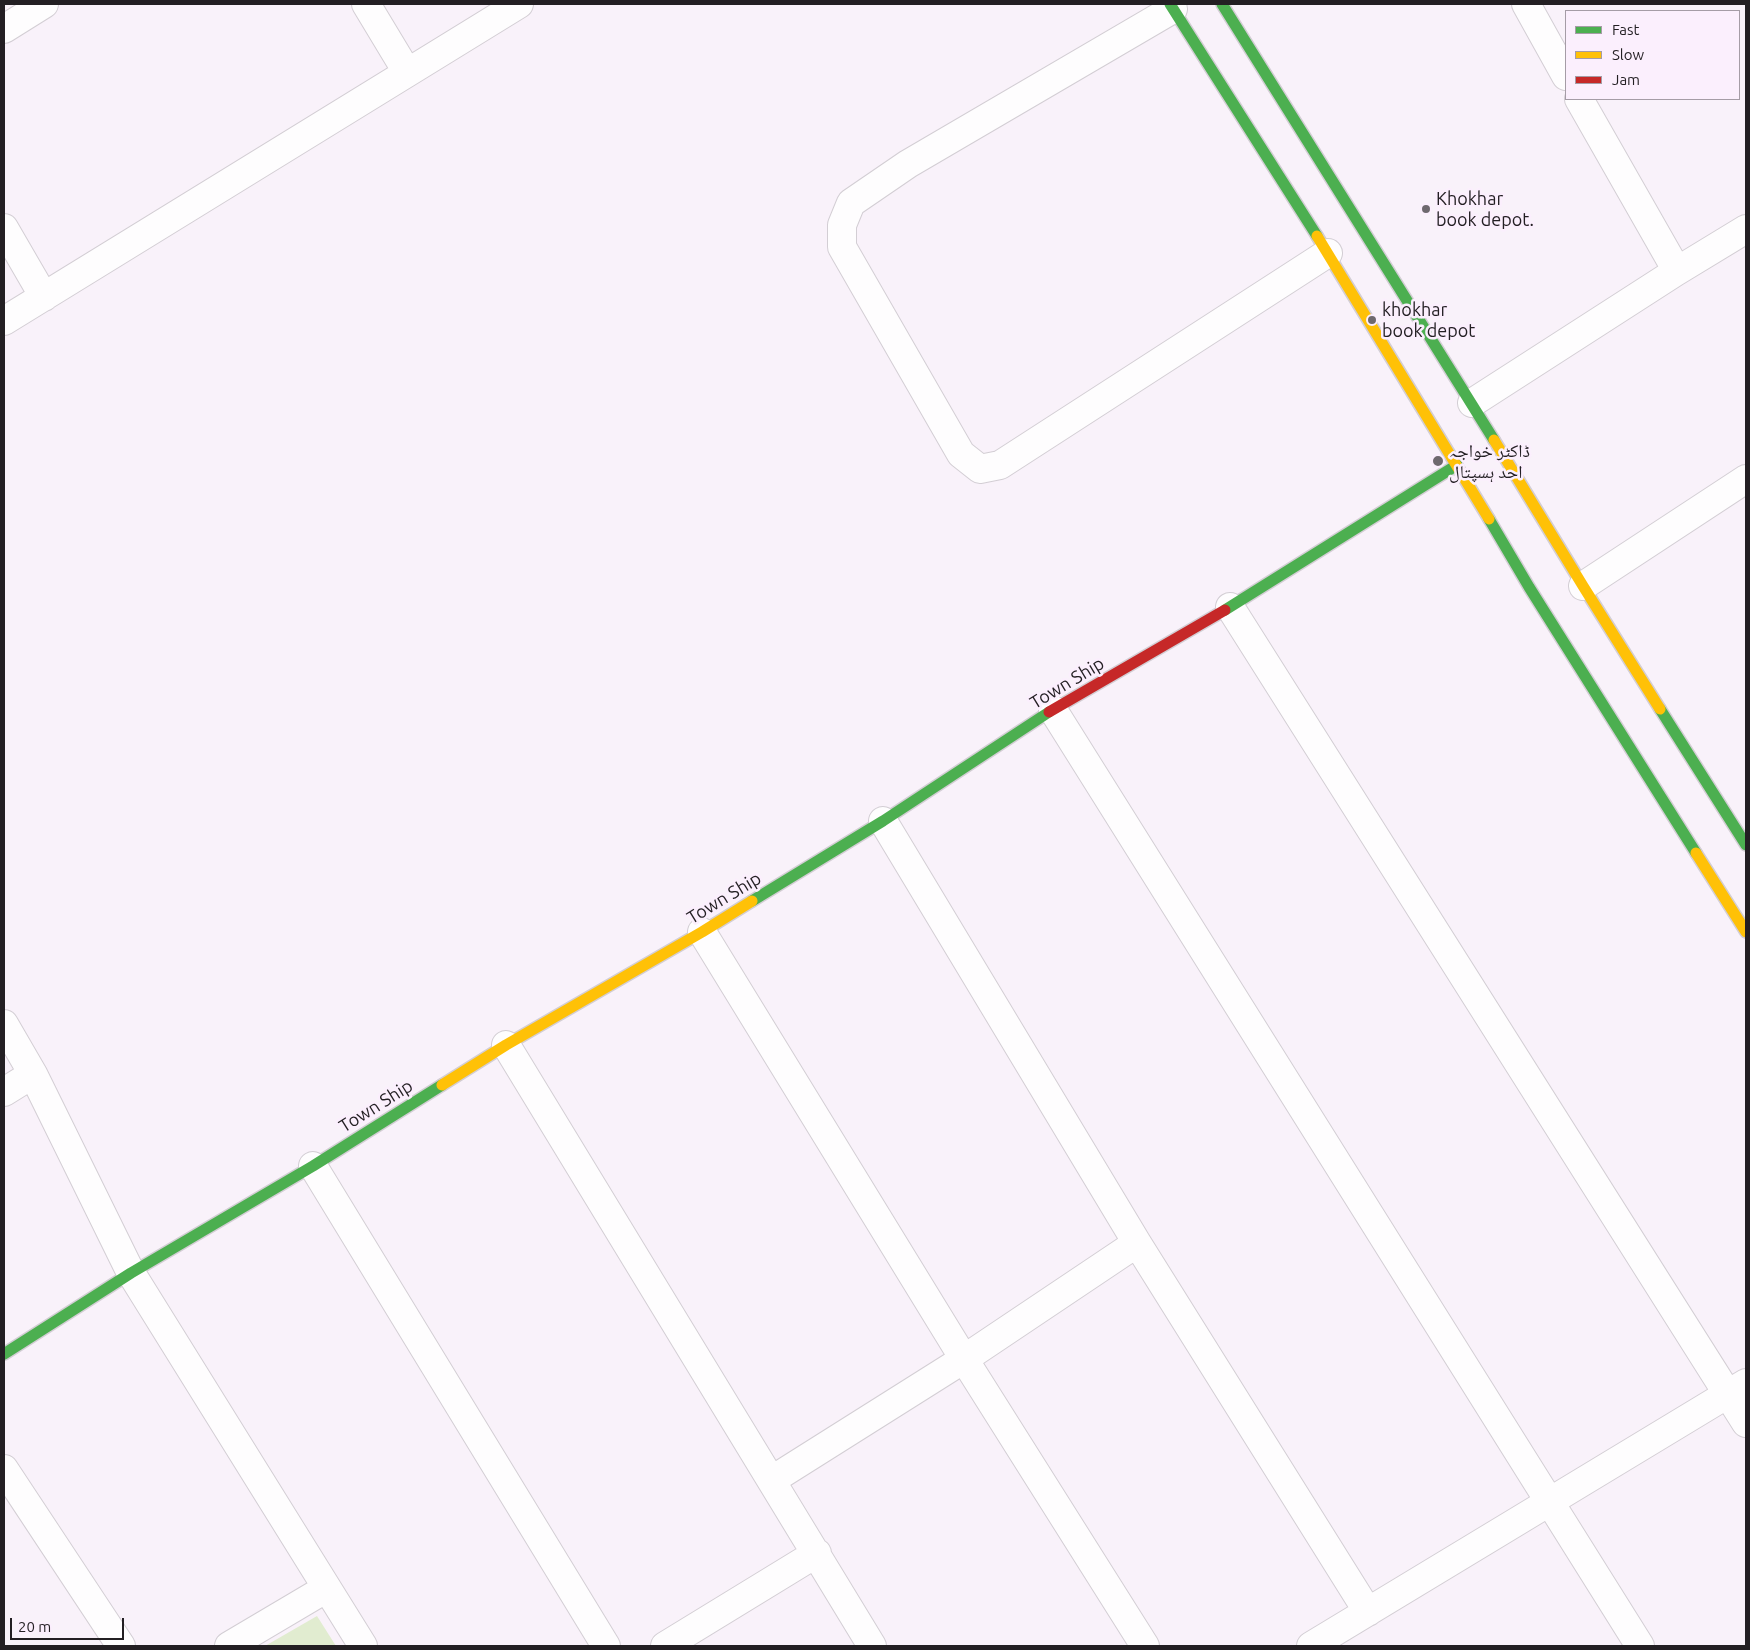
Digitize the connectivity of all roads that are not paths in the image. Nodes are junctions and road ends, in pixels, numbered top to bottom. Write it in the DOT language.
graph roads {
  1 [pos="44,4"];
  2 [pos="366,4"];
  3 [pos="519,4"];
  4 [pos="1222,4"];
  5 [pos="1526,4"];
  6 [pos="1171,6"];
  7 [pos="4,29"];
  8 [pos="408,72"];
  9 [pos="1565,74"];
  10 [pos="1580,100"];
  11 [pos="4,228"];
  12 [pos="1746,230"];
  13 [pos="1328,252"];
  14 [pos="1677,271"];
  15 [pos="44,297"];
  16 [pos="4,322"];
  17 [pos="1472,403"];
  18 [pos="1457,465"];
  19 [pos="1746,478"];
  20 [pos="1583,586"];
  21 [pos="1230,607"];
  22 [pos="1053,710"];
  23 [pos="883,821"];
  24 [pos="1746,845"];
  25 [pos="702,932"];
  26 [pos="1746,932"];
  27 [pos="4,1024"];
  28 [pos="506,1045"];
  29 [pos="33,1074"];
  30 [pos="4,1092"];
  31 [pos="314,1166"];
  32 [pos="1137,1243"];
  33 [pos="131,1274"];
  34 [pos="4,1354"];
  35 [pos="964,1359"];
  36 [pos="1737,1388"];
  37 [pos="1746,1423"];
  38 [pos="4,1469"];
  39 [pos="772,1480"];
  40 [pos="1549,1502"];
  41 [pos="817,1553"];
  42 [pos="327,1588"];
  43 [pos="1368,1612"];
  44 [pos="121,1646"];
  45 [pos="229,1646"];
  46 [pos="363,1646"];
  47 [pos="606,1646"];
  48 [pos="665,1646"];
  49 [pos="872,1646"];
  50 [pos="1145,1646"];
  51 [pos="1311,1646"];
  52 [pos="1640,1646"];
  1 -- 7 [label="street"];
  2 -- 8 [label="street"];
  3 -- 8 [label="street"];
  4 -- 17 [label="main road"];
  5 -- 9 [label="street"];
  6 -- 13 [label="main road"];
  6 -- 13 [label="street"];
  8 -- 15 [label="street"];
  10 -- 14 [label="street"];
  11 -- 15 [label="street"];
  12 -- 14 [label="street"];
  13 -- 18 [label="main road"];
  14 -- 17 [label="street"];
  15 -- 16 [label="street"];
  17 -- 20 [label="main road"];
  18 -- 21 [label="main road, Town Ship"];
  18 -- 26 [label="main road"];
  19 -- 20 [label="street"];
  20 -- 24 [label="main road"];
  21 -- 22 [label="main road, Town Ship"];
  21 -- 36 [label="street"];
  22 -- 23 [label="main road, Town Ship"];
  22 -- 40 [label="street"];
  23 -- 25 [label="main road, Town Ship"];
  23 -- 32 [label="street"];
  25 -- 28 [label="main road, Town Ship"];
  25 -- 35 [label="street"];
  27 -- 29 [label="street"];
  28 -- 31 [label="main road, Town Ship"];
  28 -- 39 [label="street"];
  29 -- 30 [label="street"];
  29 -- 33 [label="street"];
  31 -- 33 [label="main road, Town Ship"];
  31 -- 47 [label="street"];
  32 -- 35 [label="street"];
  32 -- 43 [label="street"];
  33 -- 34 [label="main road, Town Ship"];
  33 -- 42 [label="street"];
  35 -- 39 [label="street"];
  35 -- 50 [label="street"];
  36 -- 37 [label="street"];
  36 -- 40 [label="street"];
  38 -- 44 [label="street"];
  39 -- 41 [label="street"];
  40 -- 43 [label="street"];
  40 -- 52 [label="street"];
  41 -- 48 [label="street"];
  41 -- 49 [label="street"];
  42 -- 45 [label="street"];
  42 -- 46 [label="street"];
  43 -- 51 [label="street"];
}
